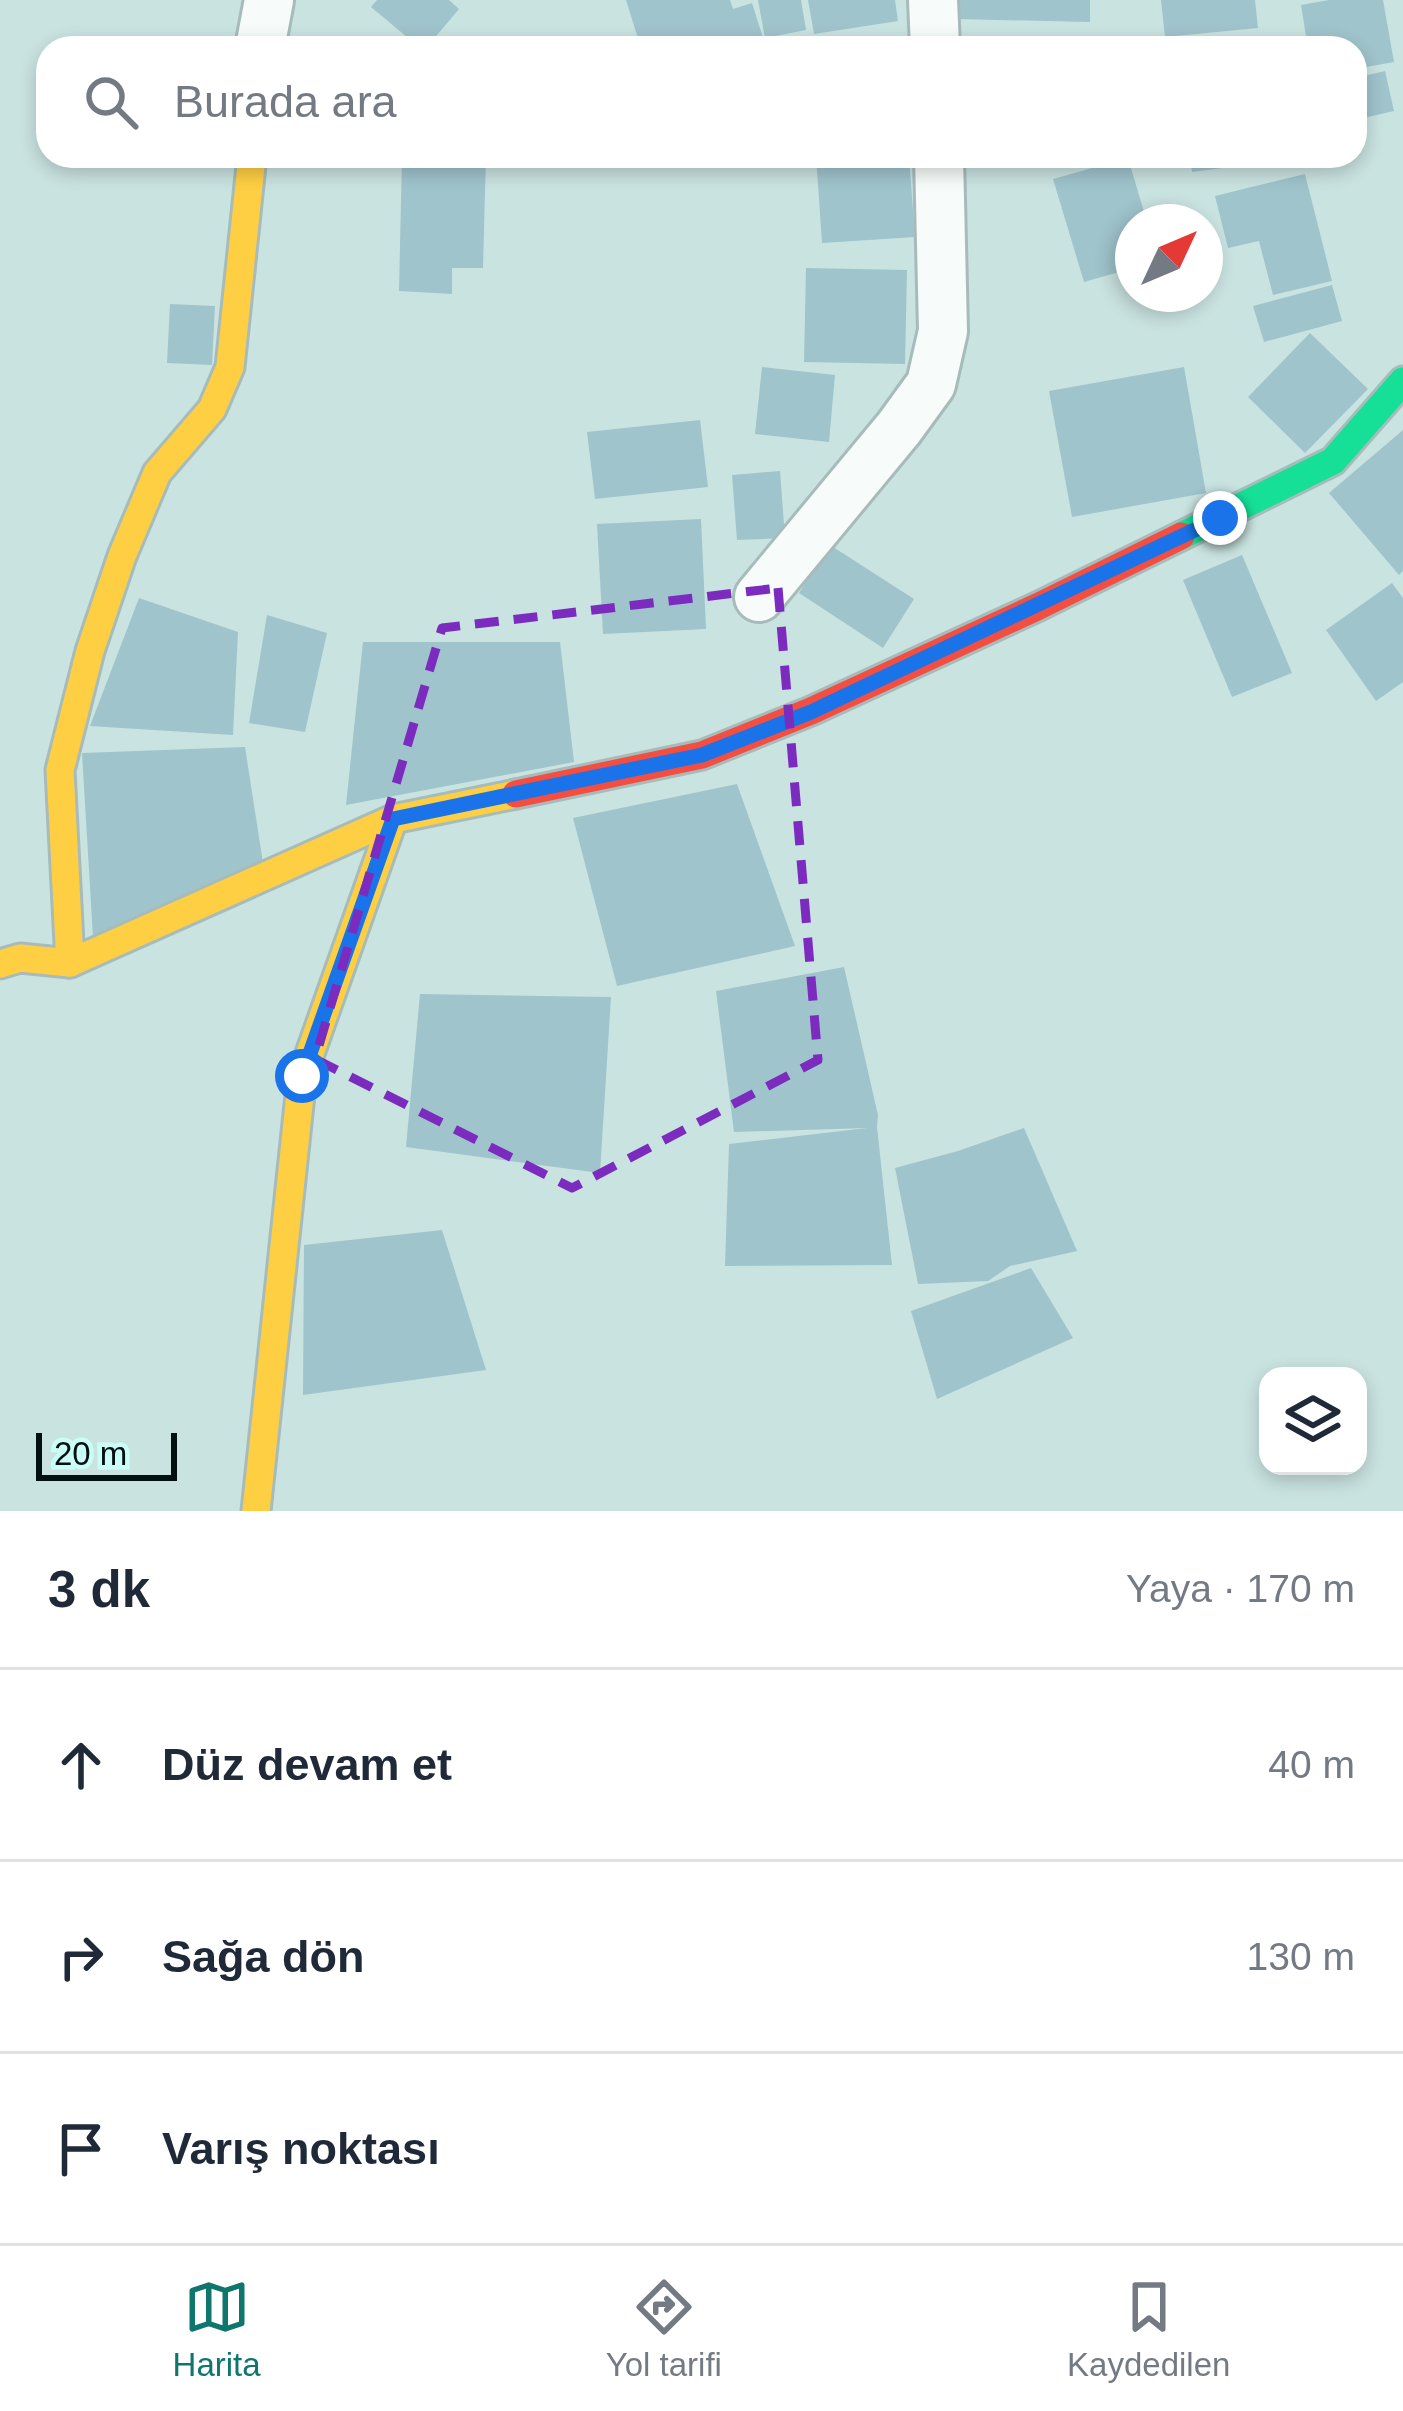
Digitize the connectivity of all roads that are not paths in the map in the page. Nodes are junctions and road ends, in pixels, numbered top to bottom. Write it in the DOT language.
graph roads {
  1 [pos="269,0"];
  2 [pos="933,0"];
  3 [pos="262,36"];
  4 [pos="934,36"];
  5 [pos="251,168"];
  6 [pos="940,168"];
  7 [pos="1403,381"];
  8 [pos="759,597"];
  9 [pos="393,819"];
  10 [pos="70,963"];
  11 [pos="0,964"];
  12 [pos="256,1511"];
  1 -- 3 [label="street"];
  2 -- 4 [label="street"];
  5 -- 10 [label="street"];
  6 -- 8 [label="street"];
  7 -- 9 [label="street"];
  9 -- 10 [label="street"];
  9 -- 12 [label="street"];
  10 -- 11 [label="street"];
}
